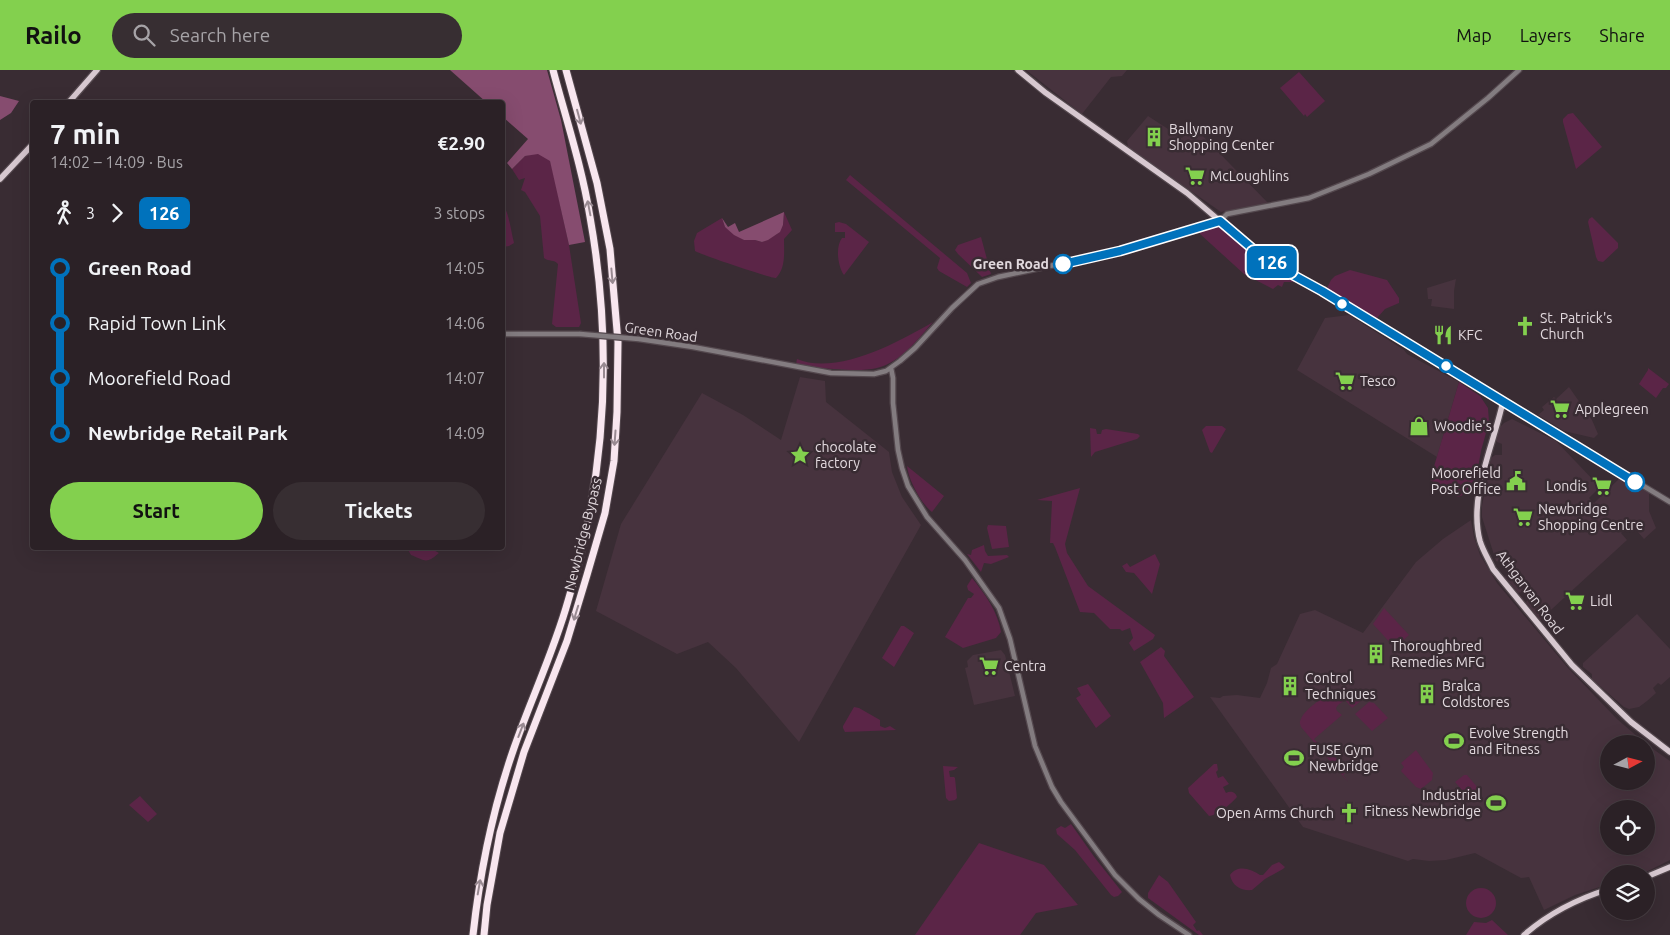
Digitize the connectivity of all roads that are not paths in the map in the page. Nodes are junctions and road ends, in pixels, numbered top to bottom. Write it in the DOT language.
graph roads {
  1 [pos="97,70"];
  2 [pos="553,70"];
  3 [pos="566,70"];
  4 [pos="1018,70"];
  5 [pos="1519,70"];
  6 [pos="71,100"];
  7 [pos="30,147"];
  8 [pos="0,179"];
  9 [pos="1220,221"];
  10 [pos="505,334"];
  11 [pos="891,368"];
  12 [pos="1503,402"];
  13 [pos="1670,502"];
  14 [pos="1670,752"];
  15 [pos="1670,867"];
  16 [pos="1655,873"];
  17 [pos="1600,892"];
  18 [pos="473,935"];
  19 [pos="484,935"];
  20 [pos="1189,935"];
  21 [pos="1524,935"];
  1 -- 6 [label="main road"];
  18 -- 2 [label="highway, Newbridge Bypass, one-way"];
  3 -- 19 [label="highway, Newbridge Bypass, one-way"];
  4 -- 9 [label="main road"];
  5 -- 9 [label="street, Green Road"];
  7 -- 8 [label="main road"];
  9 -- 11 [label="street, Green Road"];
  9 -- 12 [label="main road"];
  10 -- 11 [label="street, Green Road, bridge"];
  11 -- 20 [label="street"];
  12 -- 13 [label="street"];
  12 -- 14 [label="main road, Athgarvan Road"];
  15 -- 16 [label="main road"];
  17 -- 21 [label="main road"];
}
